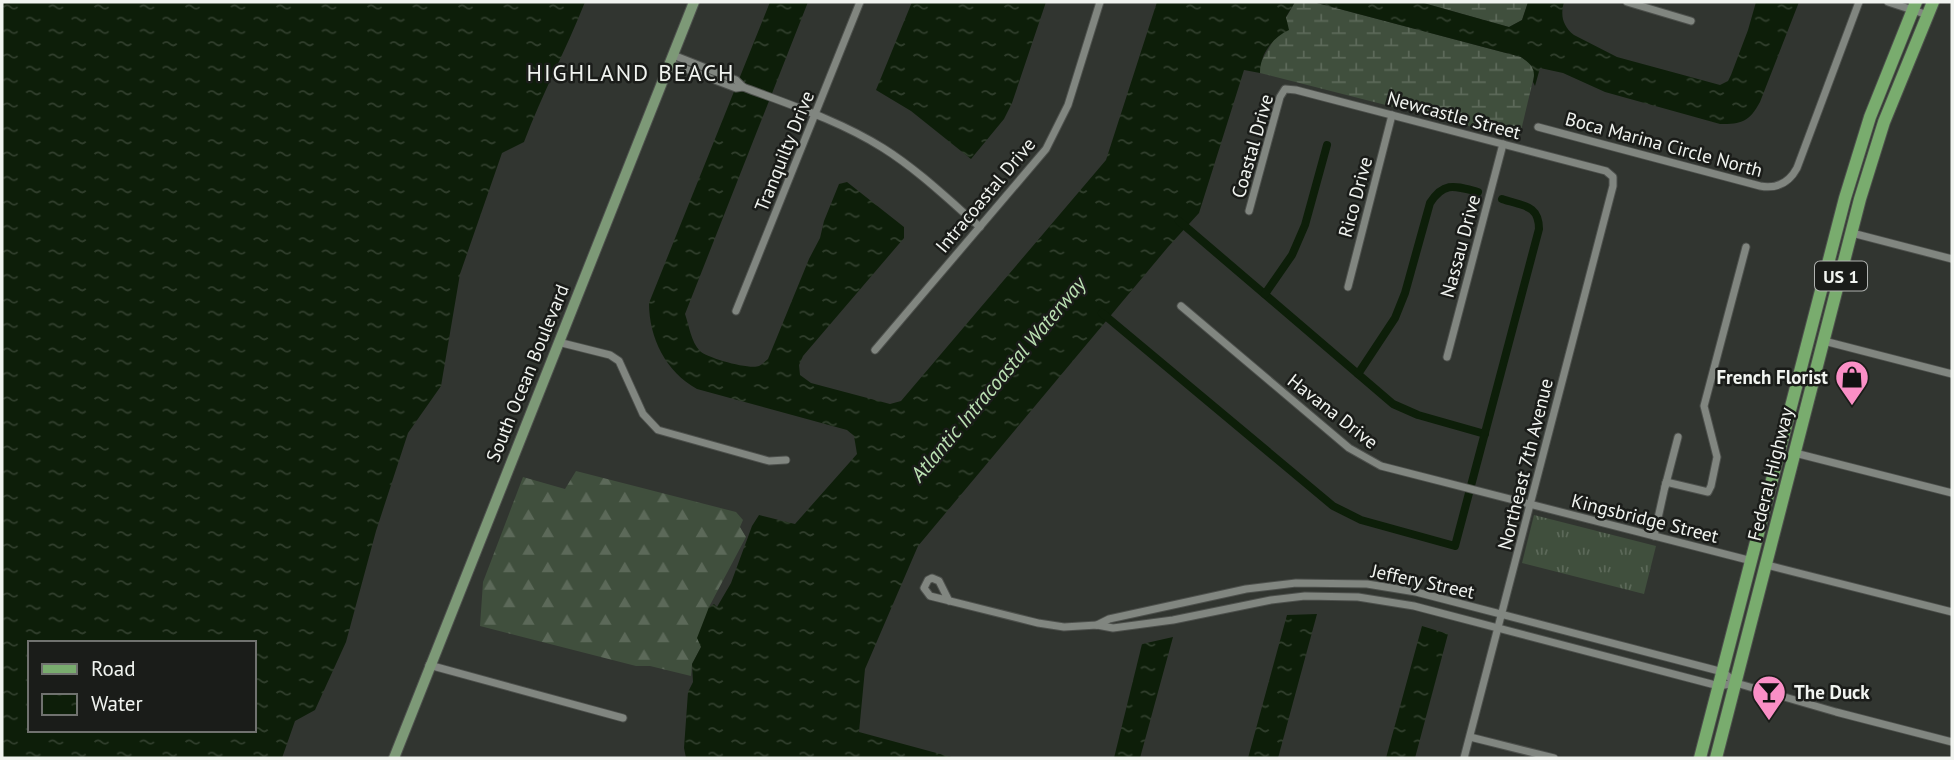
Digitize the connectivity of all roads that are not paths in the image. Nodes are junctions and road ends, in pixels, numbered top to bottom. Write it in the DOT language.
graph roads {
  1 [pos="694,2"];
  2 [pos="860,2"];
  3 [pos="1100,2"];
  4 [pos="1628,2"];
  5 [pos="1859,2"];
  6 [pos="1888,2"];
  7 [pos="1933,2"];
  8 [pos="1913,4"];
  9 [pos="1928,15"];
  10 [pos="1691,21"];
  11 [pos="672,59"];
  12 [pos="1285,89"];
  13 [pos="815,114"];
  14 [pos="1392,115"];
  15 [pos="1538,127"];
  16 [pos="1503,144"];
  17 [pos="1613,177"];
  18 [pos="1845,198"];
  19 [pos="1249,211"];
  20 [pos="980,227"];
  21 [pos="1837,228"];
  22 [pos="1852,233"];
  23 [pos="1746,247"];
  24 [pos="1952,259"];
  25 [pos="1844,264"];
  26 [pos="1348,287"];
  27 [pos="1181,306"];
  28 [pos="736,311"];
  29 [pos="1824,341"];
  30 [pos="558,342"];
  31 [pos="875,351"];
  32 [pos="1447,357"];
  33 [pos="1952,374"];
  34 [pos="1788,421"];
  35 [pos="1678,437"];
  36 [pos="1781,447"];
  37 [pos="1795,453"];
  38 [pos="786,460"];
  39 [pos="1666,482"];
  40 [pos="1787,485"];
  41 [pos="1952,493"];
  42 [pos="1530,506"];
  43 [pos="1654,536"];
  44 [pos="1752,561"];
  45 [pos="1767,565"];
  46 [pos="1377,586"];
  47 [pos="1376,599"];
  48 [pos="949,601"];
  49 [pos="1952,612"];
  50 [pos="1503,615"];
  51 [pos="1097,625"];
  52 [pos="1499,628"];
  53 [pos="1664,657"];
  54 [pos="429,665"];
  55 [pos="1661,670"];
  56 [pos="1723,672"];
  57 [pos="1736,682"];
  58 [pos="1720,686"];
  59 [pos="623,718"];
  60 [pos="1470,737"];
  61 [pos="1952,742"];
  62 [pos="394,758"];
  63 [pos="1464,758"];
  64 [pos="1554,758"];
  65 [pos="1700,758"];
  66 [pos="1716,758"];
  1 -- 11 [label="main road, South Ocean Boulevard"];
  2 -- 13 [label="street, Tranquilty Drive"];
  3 -- 20 [label="street, Intracoastal Drive"];
  4 -- 10 [label="street"];
  5 -- 15 [label="street, Boca Marina Circle North"];
  6 -- 8 [label="street"];
  7 -- 9 [label="main road, Federal Highway / US 1"];
  8 -- 9 [label="street"];
  8 -- 18 [label="main road, Federal Highway / US 1"];
  9 -- 22 [label="main road, Federal Highway / US 1"];
  11 -- 13 [label="street"];
  11 -- 30 [label="main road, South Ocean Boulevard"];
  12 -- 14 [label="street, Newcastle Street"];
  12 -- 19 [label="street, Coastal Drive"];
  13 -- 20 [label="street"];
  13 -- 28 [label="street, Tranquilty Drive"];
  14 -- 16 [label="street, Newcastle Street"];
  14 -- 26 [label="street, Rico Drive"];
  16 -- 17 [label="street, Newcastle Street"];
  16 -- 32 [label="street, Nassau Drive"];
  17 -- 42 [label="street, Northeast 7th Avenue"];
  18 -- 21 [label="main road, Federal Highway / US 1"];
  18 -- 22 [label="main road"];
  20 -- 31 [label="street, Intracoastal Drive"];
  21 -- 25 [label="main road"];
  21 -- 34 [label="main road, Federal Highway / US 1"];
  22 -- 24 [label="street"];
  22 -- 25 [label="main road, Federal Highway / US 1"];
  23 -- 39 [label="street"];
  25 -- 29 [label="main road, Federal Highway / US 1"];
  27 -- 42 [label="street, Havana Drive"];
  29 -- 33 [label="street"];
  29 -- 37 [label="main road, Federal Highway / US 1"];
  30 -- 38 [label="street"];
  30 -- 54 [label="main road, South Ocean Boulevard"];
  34 -- 36 [label="main road, Federal Highway / US 1"];
  34 -- 37 [label="main road"];
  35 -- 39 [label="street"];
  36 -- 40 [label="main road"];
  36 -- 44 [label="main road, Federal Highway / US 1"];
  37 -- 40 [label="main road, Federal Highway / US 1"];
  37 -- 41 [label="street"];
  39 -- 43 [label="street"];
  40 -- 45 [label="main road, Federal Highway / US 1"];
  42 -- 44 [label="street, Kingsbridge Street"];
  42 -- 50 [label="street, Northeast 7th Avenue"];
  44 -- 56 [label="main road, Federal Highway / US 1"];
  45 -- 49 [label="street"];
  45 -- 57 [label="main road, Federal Highway / US 1"];
  46 -- 47 [label="street"];
  46 -- 50 [label="street, Jeffery Street"];
  46 -- 51 [label="street, Jeffery Street"];
  47 -- 51 [label="street, Jeffery Street"];
  47 -- 52 [label="street, Jeffery Street"];
  48 -- 51 [label="street, Jeffery Street"];
  50 -- 52 [label="street, Northeast 7th Avenue"];
  50 -- 53 [label="street, Jeffery Street"];
  52 -- 55 [label="street, Jeffery Street"];
  52 -- 60 [label="street, Northeast 7th Avenue"];
  53 -- 55 [label="street"];
  53 -- 56 [label="street, Jeffery Street"];
  54 -- 59 [label="street"];
  54 -- 62 [label="main road, South Ocean Boulevard"];
  55 -- 58 [label="street, Jeffery Street"];
  56 -- 57 [label="street, Jeffery Street"];
  56 -- 58 [label="main road, Federal Highway / US 1"];
  57 -- 58 [label="street, Jeffery Street"];
  57 -- 61 [label="street, Jeffery Street"];
  57 -- 66 [label="main road, Federal Highway / US 1"];
  58 -- 65 [label="main road, Federal Highway / US 1"];
  60 -- 63 [label="street, Northeast 7th Avenue"];
  60 -- 64 [label="street"];
}
